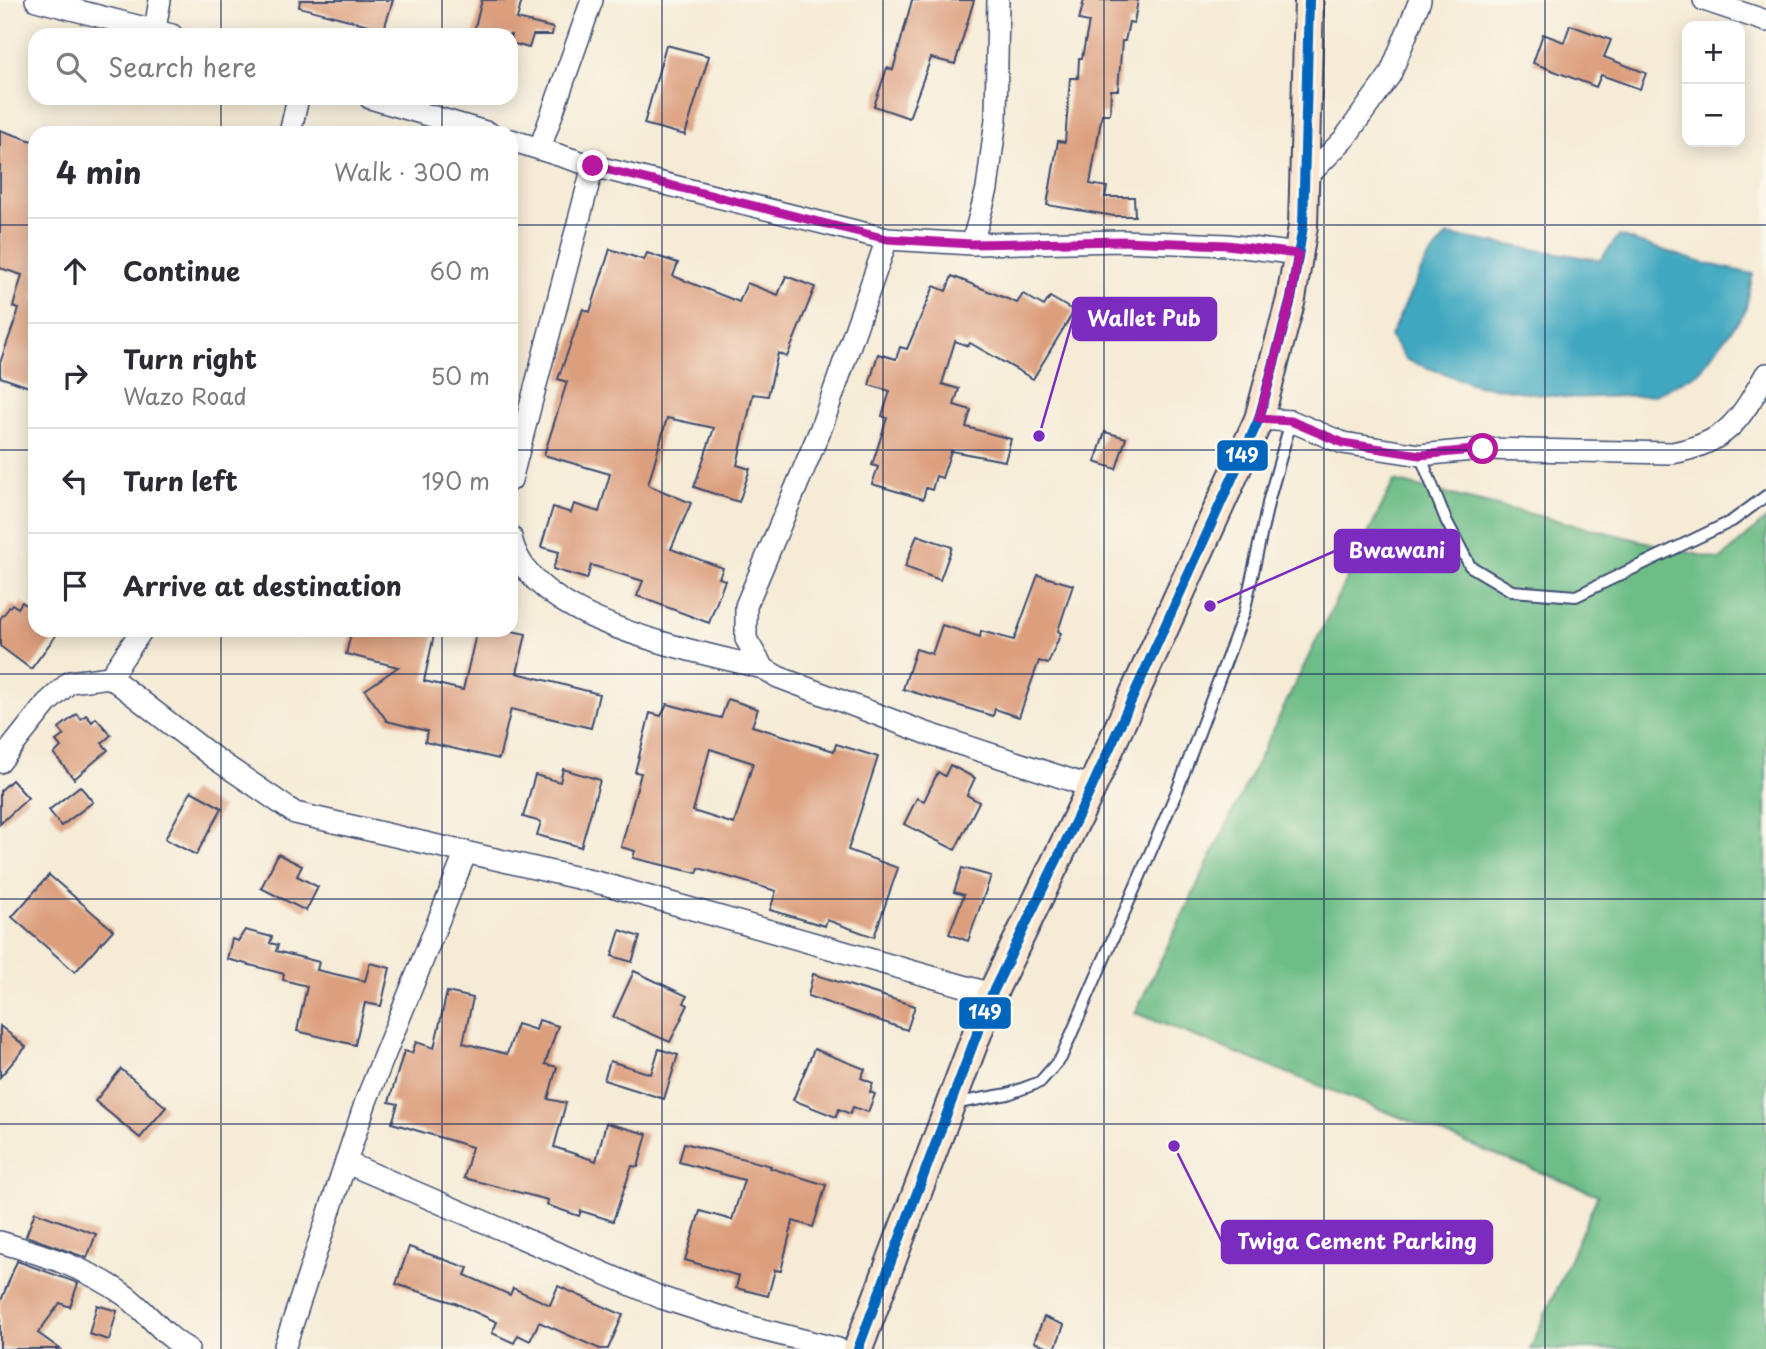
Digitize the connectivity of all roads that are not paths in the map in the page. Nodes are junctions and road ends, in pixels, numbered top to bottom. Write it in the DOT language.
graph roads {
  1 [pos="36,0"];
  2 [pos="160,0"];
  3 [pos="592,0"];
  4 [pos="998,0"];
  5 [pos="1309,0"];
  6 [pos="1420,0"];
  7 [pos="1704,0"];
  8 [pos="1766,21"];
  9 [pos="147,28"];
  10 [pos="163,28"];
  11 [pos="296,105"];
  12 [pos="394,105"];
  13 [pos="292,126"];
  14 [pos="465,126"];
  15 [pos="518,142"];
  16 [pos="540,148"];
  17 [pos="593,166"];
  18 [pos="1306,178"];
  19 [pos="887,239"];
  20 [pos="972,244"];
  21 [pos="1298,254"];
  22 [pos="1766,374"];
  23 [pos="1259,419"];
  24 [pos="1291,421"];
  25 [pos="518,453"];
  26 [pos="1420,455"];
  27 [pos="1766,496"];
  28 [pos="518,550"];
  29 [pos="137,637"];
  30 [pos="763,668"];
  31 [pos="110,677"];
  32 [pos="0,762"];
  33 [pos="1092,787"];
  34 [pos="466,852"];
  35 [pos="992,994"];
  36 [pos="950,1105"];
  37 [pos="347,1163"];
  38 [pos="0,1242"];
  39 [pos="188,1349"];
  40 [pos="284,1349"];
  41 [pos="838,1349"];
  42 [pos="858,1349"];
  1 -- 9 [label="street"];
  2 -- 10 [label="street"];
  3 -- 16 [label="street"];
  4 -- 20 [label="street"];
  5 -- 18 [label="main road"];
  6 -- 18 [label="street"];
  7 -- 8 [label="street"];
  11 -- 13 [label="street"];
  12 -- 14 [label="street"];
  15 -- 16 [label="street"];
  16 -- 17 [label="street"];
  17 -- 19 [label="street"];
  17 -- 25 [label="street"];
  18 -- 21 [label="main road"];
  19 -- 20 [label="street"];
  19 -- 30 [label="street"];
  20 -- 21 [label="street"];
  21 -- 23 [label="main road"];
  22 -- 26 [label="street"];
  23 -- 24 [label="street"];
  23 -- 33 [label="main road"];
  24 -- 26 [label="street"];
  24 -- 36 [label="lane"];
  26 -- 27 [label="lane"];
  28 -- 30 [label="street"];
  29 -- 31 [label="street"];
  30 -- 33 [label="street"];
  31 -- 32 [label="street"];
  31 -- 34 [label="street"];
  33 -- 35 [label="main road"];
  34 -- 35 [label="street"];
  34 -- 37 [label="street"];
  35 -- 36 [label="main road"];
  36 -- 42 [label="main road"];
  37 -- 40 [label="street"];
  37 -- 41 [label="street"];
  38 -- 39 [label="street"];
}
